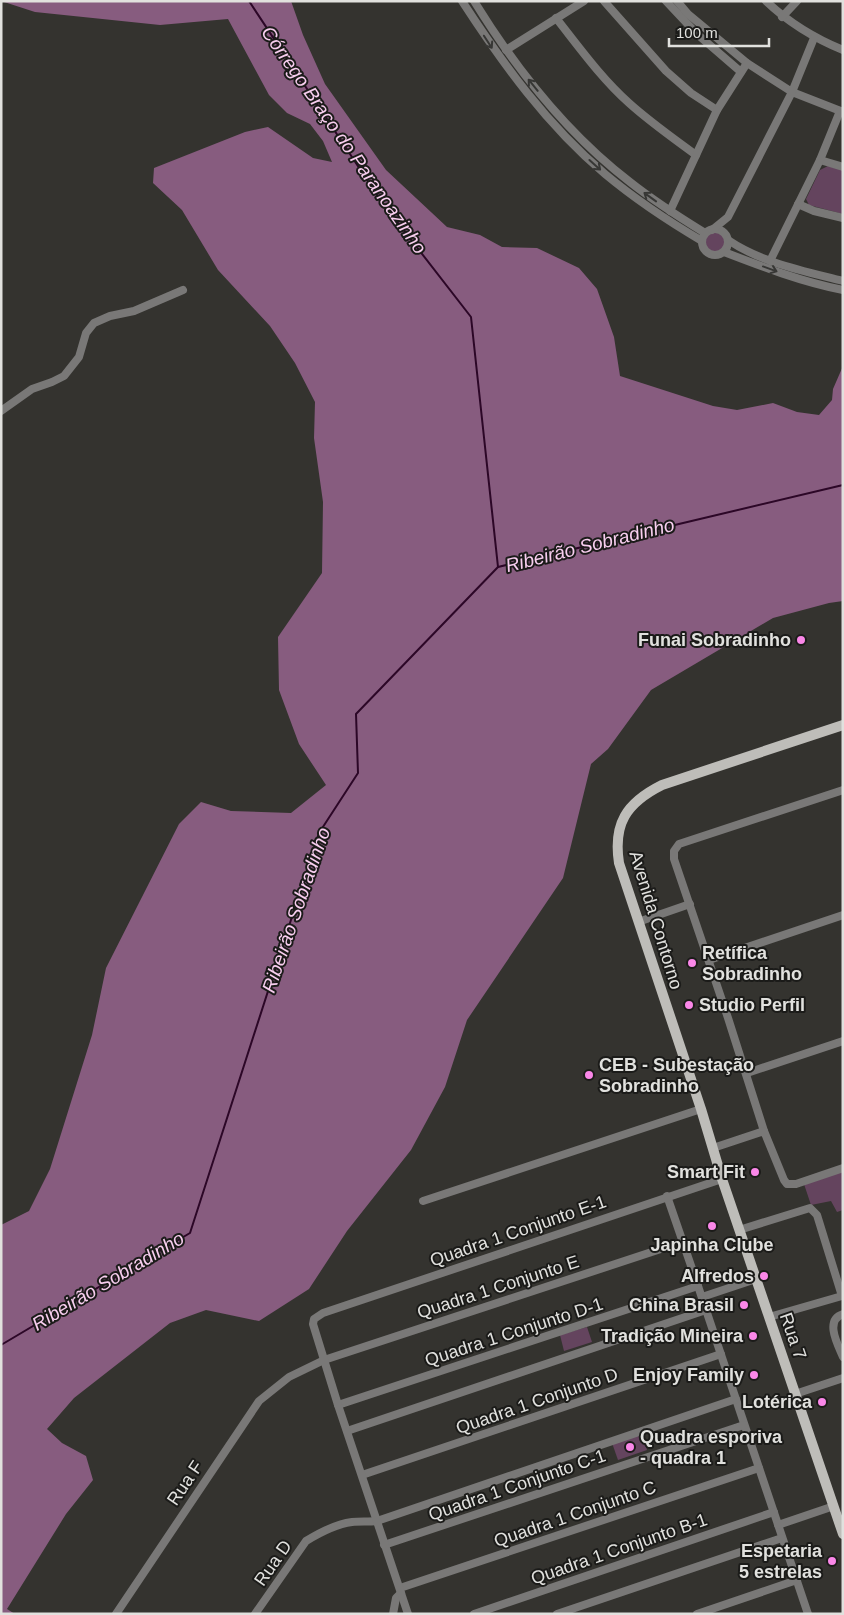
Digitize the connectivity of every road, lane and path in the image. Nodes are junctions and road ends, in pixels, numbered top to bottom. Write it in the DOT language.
graph roads {
  1 [pos="462,1"];
  2 [pos="474,1"];
  3 [pos="584,1"];
  4 [pos="604,1"];
  5 [pos="666,1"];
  6 [pos="678,1"];
  7 [pos="766,1"];
  8 [pos="797,1"];
  9 [pos="782,17"];
  10 [pos="556,18"];
  11 [pos="814,38"];
  12 [pos="506,50"];
  13 [pos="843,50"];
  14 [pos="747,64"];
  15 [pos="741,72"];
  16 [pos="792,92"];
  17 [pos="717,110"];
  18 [pos="842,111"];
  19 [pos="696,155"];
  20 [pos="820,160"];
  21 [pos="843,166"];
  22 [pos="798,204"];
  23 [pos="670,211"];
  24 [pos="728,217"];
  25 [pos="843,218"];
  26 [pos="706,234"];
  27 [pos="727,238"];
  28 [pos="724,252"];
  29 [pos="770,261"];
  30 [pos="843,281"];
  31 [pos="183,290"];
  32 [pos="843,290"];
  33 [pos="1,411"];
  34 [pos="843,725"];
  35 [pos="843,790"];
  36 [pos="690,904"];
  37 [pos="843,915"];
  38 [pos="638,922"];
  39 [pos="709,960"];
  40 [pos="843,1041"];
  41 [pos="747,1073"];
  42 [pos="701,1109"];
  43 [pos="764,1131"];
  44 [pos="712,1148"];
  45 [pos="843,1168"];
  46 [pos="722,1179"];
  47 [pos="667,1196"];
  48 [pos="423,1201"];
  49 [pos="739,1230"];
  50 [pos="682,1242"];
  51 [pos="756,1279"];
  52 [pos="698,1286"];
  53 [pos="702,1298"];
  54 [pos="706,1310"];
  55 [pos="843,1314"];
  56 [pos="769,1318"];
  57 [pos="721,1354"];
  58 [pos="843,1357"];
  59 [pos="324,1360"];
  60 [pos="289,1377"];
  61 [pos="843,1378"];
  62 [pos="795,1394"];
  63 [pos="736,1399"];
  64 [pos="338,1405"];
  65 [pos="744,1425"];
  66 [pos="347,1431"];
  67 [pos="759,1468"];
  68 [pos="362,1475"];
  69 [pos="834,1506"];
  70 [pos="774,1512"];
  71 [pos="377,1520"];
  72 [pos="778,1525"];
  73 [pos="843,1534"];
  74 [pos="782,1538"];
  75 [pos="384,1545"];
  76 [pos="797,1580"];
  77 [pos="401,1590"];
  78 [pos="116,1614"];
  79 [pos="256,1614"];
  80 [pos="393,1614"];
  81 [pos="408,1614"];
  82 [pos="474,1614"];
  83 [pos="557,1614"];
  84 [pos="698,1614"];
  85 [pos="808,1614"];
  1 -- 26 [label="street, one-way"];
  2 -- 12 [label="street"];
  3 -- 10 [label="street"];
  4 -- 17 [label="street"];
  5 -- 15 [label="street"];
  6 -- 14 [label="street"];
  7 -- 9 [label="street"];
  8 -- 9 [label="street"];
  9 -- 11 [label="street"];
  10 -- 12 [label="street"];
  10 -- 19 [label="street"];
  11 -- 13 [label="street"];
  11 -- 16 [label="street"];
  23 -- 12 [label="street, one-way"];
  14 -- 15 [label="street"];
  14 -- 16 [label="street"];
  15 -- 17 [label="street"];
  16 -- 18 [label="street"];
  16 -- 24 [label="street"];
  17 -- 19 [label="street"];
  18 -- 20 [label="street"];
  19 -- 23 [label="street"];
  20 -- 21 [label="street"];
  20 -- 22 [label="street"];
  22 -- 25 [label="street"];
  22 -- 29 [label="street"];
  23 -- 26 [label="street"];
  24 -- 26 [label="street"];
  24 -- 27 [label="street"];
  26 -- 27 [label="street"];
  26 -- 28 [label="street"];
  27 -- 28 [label="street"];
  27 -- 29 [label="street"];
  28 -- 32 [label="street, one-way"];
  29 -- 30 [label="street"];
  31 -- 33 [label="street"];
  34 -- 38 [label="main road, Avenida Contorno"];
  35 -- 36 [label="street"];
  36 -- 38 [label="street"];
  36 -- 39 [label="street"];
  37 -- 39 [label="street"];
  38 -- 42 [label="main road, Avenida Contorno"];
  39 -- 41 [label="street"];
  40 -- 41 [label="street"];
  41 -- 43 [label="street"];
  42 -- 44 [label="main road, Avenida Contorno"];
  42 -- 48 [label="street"];
  43 -- 44 [label="street"];
  43 -- 45 [label="street"];
  44 -- 46 [label="main road, Rua 7"];
  46 -- 47 [label="street, Quadra 1 Conjunto E-1"];
  46 -- 49 [label="main road, Rua 7"];
  47 -- 50 [label="street"];
  47 -- 59 [label="street, Quadra 1 Conjunto E-1"];
  49 -- 51 [label="main road, Rua 7"];
  49 -- 56 [label="street"];
  50 -- 52 [label="street"];
  50 -- 59 [label="street, Quadra 1 Conjunto E"];
  51 -- 53 [label="street"];
  51 -- 56 [label="main road, Rua 7"];
  52 -- 53 [label="street"];
  52 -- 64 [label="street, Quadra 1 Conjunto D-1"];
  53 -- 54 [label="street"];
  54 -- 57 [label="street"];
  54 -- 66 [label="street"];
  55 -- 58 [label="street"];
  56 -- 62 [label="main road, Rua 7"];
  57 -- 63 [label="street"];
  57 -- 68 [label="street, Quadra 1 Conjunto D"];
  59 -- 60 [label="street, Quadra 1 Conjunto E"];
  59 -- 64 [label="street"];
  60 -- 78 [label="street, Rua F"];
  61 -- 62 [label="street"];
  62 -- 69 [label="main road, Rua 7"];
  63 -- 65 [label="street"];
  63 -- 71 [label="street, Quadra 1 Conjunto C-1"];
  64 -- 66 [label="street"];
  65 -- 67 [label="street"];
  65 -- 75 [label="street, Quadra 1 Conjunto C-1"];
  66 -- 68 [label="street"];
  67 -- 70 [label="street"];
  67 -- 77 [label="street, Quadra 1 Conjunto C"];
  68 -- 71 [label="street"];
  69 -- 72 [label="street"];
  69 -- 73 [label="main road, Rua 7"];
  70 -- 72 [label="street"];
  70 -- 82 [label="street, Quadra 1 Conjunto B-1"];
  71 -- 75 [label="street"];
  71 -- 79 [label="street, Rua D"];
  72 -- 74 [label="street"];
  74 -- 76 [label="street"];
  74 -- 83 [label="street"];
  75 -- 77 [label="street"];
  76 -- 84 [label="street"];
  76 -- 85 [label="street"];
  77 -- 80 [label="street"];
  77 -- 81 [label="street"];
}
